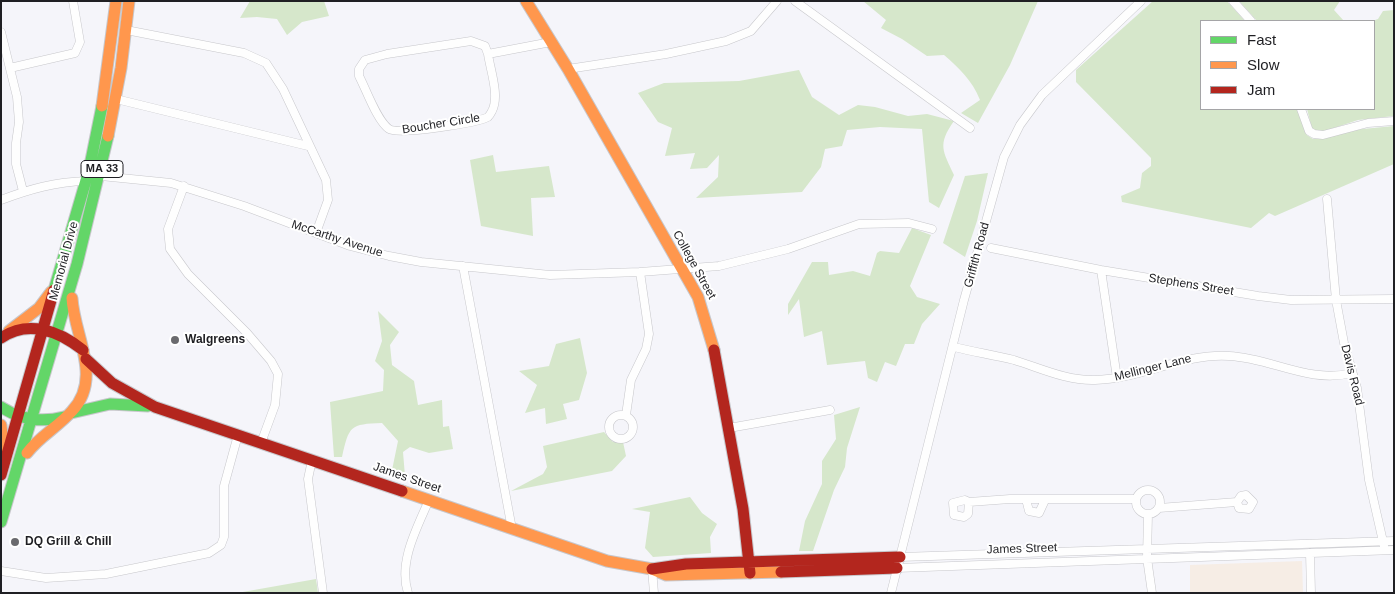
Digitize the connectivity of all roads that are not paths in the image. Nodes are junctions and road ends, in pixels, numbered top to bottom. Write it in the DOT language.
graph roads {
  1 [pos="73,1"];
  2 [pos="116,1"];
  3 [pos="128,1"];
  4 [pos="526,1"];
  5 [pos="776,1"];
  6 [pos="795,1"];
  7 [pos="1141,1"];
  8 [pos="1233,1"];
  9 [pos="1250,20"];
  10 [pos="126,30"];
  11 [pos="1,32"];
  12 [pos="551,42"];
  13 [pos="488,54"];
  14 [pos="10,68"];
  15 [pos="568,69"];
  16 [pos="116,99"];
  17 [pos="1302,110"];
  18 [pos="1394,121"];
  19 [pos="970,128"];
  20 [pos="308,146"];
  21 [pos="101,176"];
  22 [pos="86,181"];
  23 [pos="184,186"];
  24 [pos="23,190"];
  25 [pos="1327,199"];
  26 [pos="1,200"];
  27 [pos="932,228"];
  28 [pos="316,233"];
  29 [pos="991,248"];
  30 [pos="463,266"];
  31 [pos="682,270"];
  32 [pos="1101,270"];
  33 [pos="640,272"];
  34 [pos="60,274"];
  35 [pos="74,279"];
  36 [pos="1394,299"];
  37 [pos="1336,300"];
  38 [pos="43,330"];
  39 [pos="58,334"];
  40 [pos="3,336"];
  41 [pos="954,347"];
  42 [pos="85,355"];
  43 [pos="1352,373"];
  44 [pos="1117,378"];
  45 [pos="1,407"];
  46 [pos="155,407"];
  47 [pos="830,410"];
  48 [pos="68,414"];
  49 [pos="20,416"];
  50 [pos="626,416"];
  51 [pos="32,420"];
  52 [pos="1,425"];
  53 [pos="729,428"];
  54 [pos="238,435"];
  55 [pos="261,443"];
  56 [pos="312,460"];
  57 [pos="18,466"];
  58 [pos="2,473"];
  59 [pos="1026,499"];
  60 [pos="1136,499"];
  61 [pos="428,500"];
  62 [pos="1045,500"];
  63 [pos="969,502"];
  64 [pos="1237,502"];
  65 [pos="1159,508"];
  66 [pos="1148,514"];
  67 [pos="1,522"];
  68 [pos="512,530"];
  69 [pos="1394,541"];
  70 [pos="1384,542"];
  71 [pos="1147,550"];
  72 [pos="1384,550"];
  73 [pos="1394,550"];
  74 [pos="1310,553"];
  75 [pos="1147,558"];
  76 [pos="898,563"];
  77 [pos="750,567"];
  78 [pos="652,569"];
  79 [pos="1,571"];
  80 [pos="323,593"];
  81 [pos="408,593"];
  82 [pos="654,593"];
  83 [pos="891,593"];
  84 [pos="1152,593"];
  85 [pos="1311,593"];
  1 -- 14 [label="street"];
  2 -- 22 [label="main road, Memorial Drive / MA 33"];
  3 -- 10 [label="main road, Memorial Drive / MA 33"];
  4 -- 12 [label="main road, College Street"];
  5 -- 15 [label="street"];
  6 -- 19 [label="street"];
  7 -- 41 [label="street, Griffith Road"];
  8 -- 9 [label="street"];
  10 -- 16 [label="main road, Memorial Drive / MA 33"];
  10 -- 20 [label="street"];
  11 -- 14 [label="street"];
  12 -- 13 [label="street"];
  12 -- 15 [label="main road, College Street"];
  13 -- 13 [label="street, Boucher Circle"];
  14 -- 24 [label="street"];
  15 -- 31 [label="main road, College Street"];
  16 -- 20 [label="street"];
  16 -- 21 [label="main road, Memorial Drive / MA 33"];
  17 -- 18 [label="street"];
  20 -- 28 [label="street"];
  21 -- 23 [label="street, McCarthy Avenue"];
  21 -- 35 [label="main road, Memorial Drive / MA 33"];
  22 -- 24 [label="street"];
  22 -- 34 [label="main road, Memorial Drive / MA 33"];
  23 -- 28 [label="street, McCarthy Avenue"];
  23 -- 55 [label="street"];
  24 -- 26 [label="street"];
  25 -- 37 [label="street, Davis Road"];
  27 -- 31 [label="street"];
  28 -- 30 [label="street, McCarthy Avenue"];
  29 -- 32 [label="street, Stephens Street"];
  30 -- 33 [label="street, McCarthy Avenue"];
  30 -- 68 [label="street"];
  31 -- 33 [label="street"];
  31 -- 53 [label="main road, College Street"];
  32 -- 37 [label="street, Stephens Street"];
  32 -- 44 [label="street"];
  33 -- 50 [label="street"];
  34 -- 38 [label="main road, Memorial Drive / MA 33"];
  34 -- 40 [label="main road"];
  35 -- 39 [label="main road, Memorial Drive / MA 33"];
  35 -- 42 [label="main road"];
  36 -- 37 [label="street, Stephens Street"];
  37 -- 43 [label="street, Davis Road"];
  38 -- 39 [label="main road, James Street"];
  38 -- 40 [label="main road, James Street"];
  38 -- 49 [label="main road, Memorial Drive / MA 33"];
  39 -- 42 [label="main road, James Street"];
  39 -- 51 [label="main road, Memorial Drive / MA 33"];
  41 -- 44 [label="street, Mellinger Lane"];
  41 -- 76 [label="street, Griffith Road"];
  42 -- 46 [label="main road, James Street"];
  42 -- 48 [label="main road"];
  43 -- 44 [label="street, Mellinger Lane"];
  43 -- 70 [label="street, Davis Road"];
  45 -- 49 [label="main road"];
  46 -- 48 [label="main road, James Street"];
  46 -- 54 [label="main road, James Street"];
  47 -- 53 [label="street"];
  48 -- 51 [label="main road, James Street"];
  48 -- 57 [label="main road"];
  49 -- 51 [label="main road"];
  49 -- 58 [label="main road, Memorial Drive / MA 33"];
  51 -- 57 [label="main road, Memorial Drive / MA 33"];
  52 -- 58 [label="main road"];
  53 -- 77 [label="main road, College Street"];
  54 -- 55 [label="main road, James Street"];
  54 -- 79 [label="street"];
  55 -- 56 [label="main road, James Street"];
  56 -- 61 [label="main road, James Street"];
  56 -- 80 [label="street"];
  57 -- 67 [label="main road, Memorial Drive / MA 33"];
  59 -- 62 [label="street"];
  59 -- 62 [label="street"];
  59 -- 63 [label="street"];
  60 -- 62 [label="street"];
  60 -- 65 [label="street"];
  60 -- 66 [label="street"];
  61 -- 68 [label="main road, James Street"];
  61 -- 81 [label="street"];
  64 -- 65 [label="street"];
  65 -- 66 [label="street"];
  66 -- 71 [label="street"];
  68 -- 78 [label="main road, James Street"];
  69 -- 70 [label="street, James Street"];
  70 -- 71 [label="street, James Street"];
  70 -- 72 [label="street, Davis Road"];
  71 -- 75 [label="street"];
  71 -- 76 [label="street, James Street"];
  72 -- 73 [label="street, James Street"];
  72 -- 74 [label="street, James Street"];
  74 -- 75 [label="street, James Street"];
  74 -- 85 [label="street"];
  75 -- 76 [label="street, James Street"];
  75 -- 84 [label="street"];
  76 -- 77 [label="main road, James Street"];
  76 -- 83 [label="street, Griffith Road"];
  77 -- 78 [label="main road, James Street"];
  78 -- 82 [label="street"];
}
